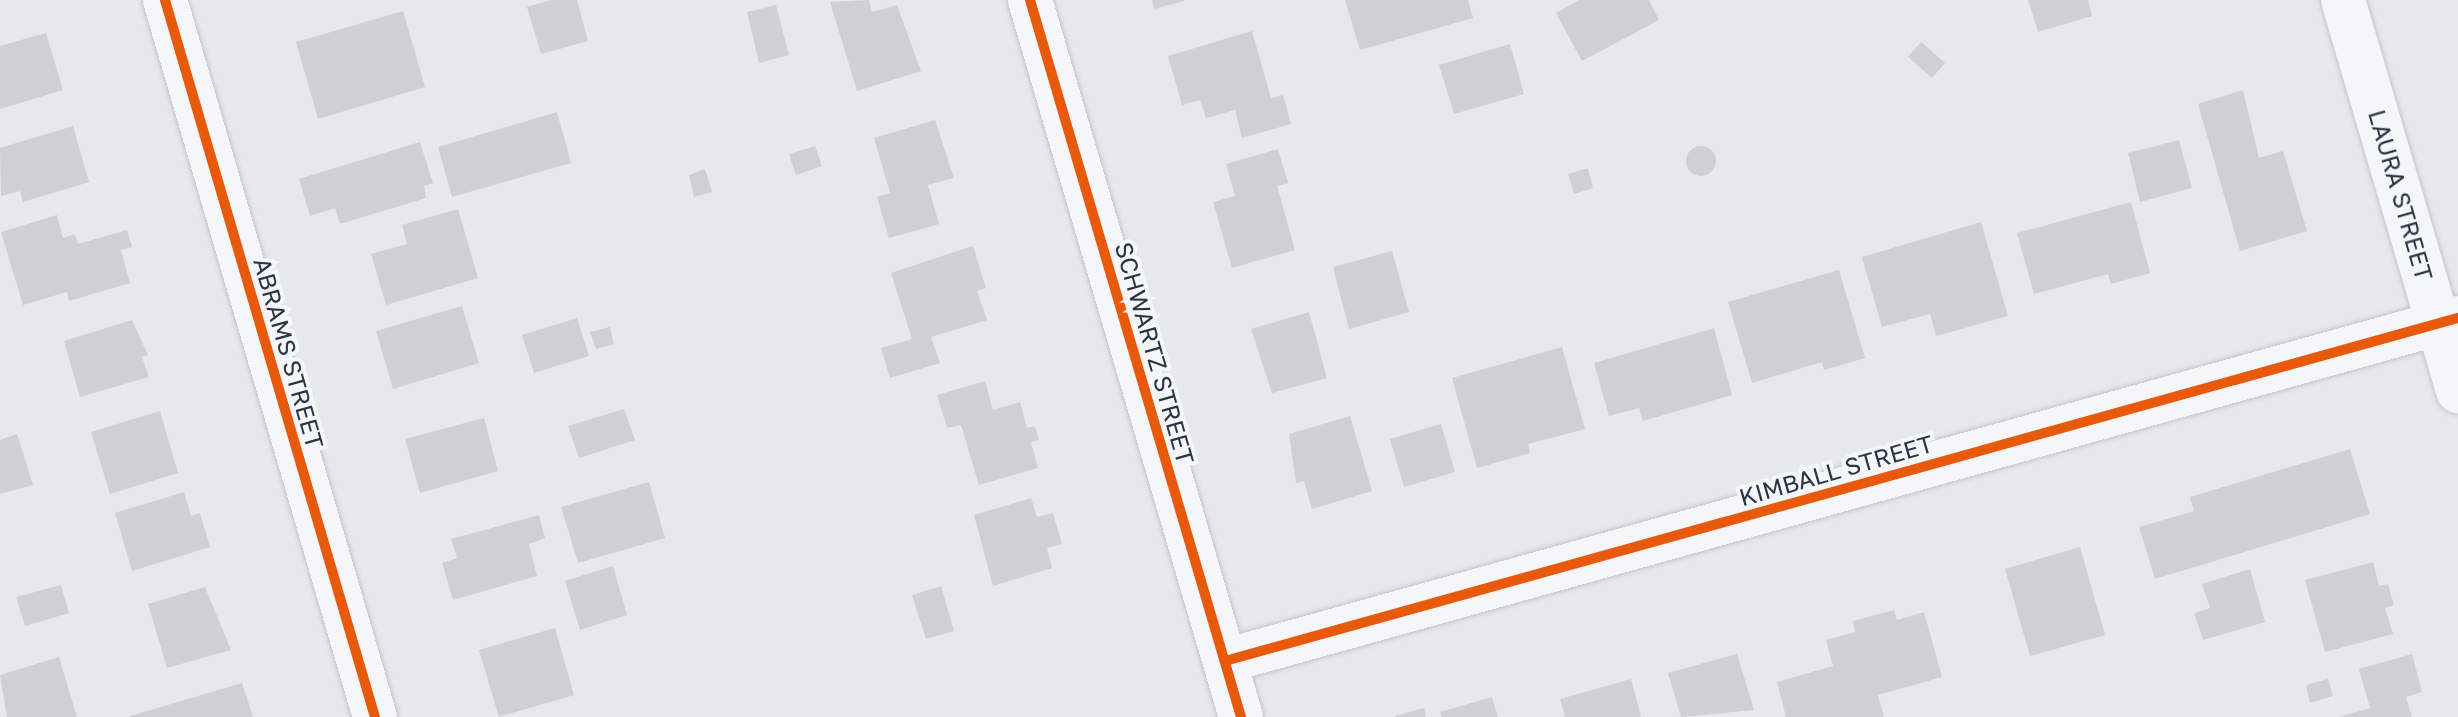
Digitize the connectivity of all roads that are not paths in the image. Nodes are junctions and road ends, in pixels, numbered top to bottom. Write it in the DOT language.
graph roads {
  1 [pos="165,0"];
  2 [pos="1030,0"];
  3 [pos="2343,0"];
  4 [pos="2448,320"];
  5 [pos="2458,391"];
  6 [pos="1225,661"];
  7 [pos="375,717"];
  8 [pos="1241,717"];
  1 -- 7 [label="street, ABRAMS STREET"];
  2 -- 6 [label="street, SCHWARTZ STREET"];
  3 -- 4 [label="street, LAURA STREET"];
  4 -- 5 [label="street, LAURA STREET"];
  4 -- 6 [label="street, KIMBALL STREET"];
  6 -- 8 [label="street, SCHWARTZ STREET"];
}
